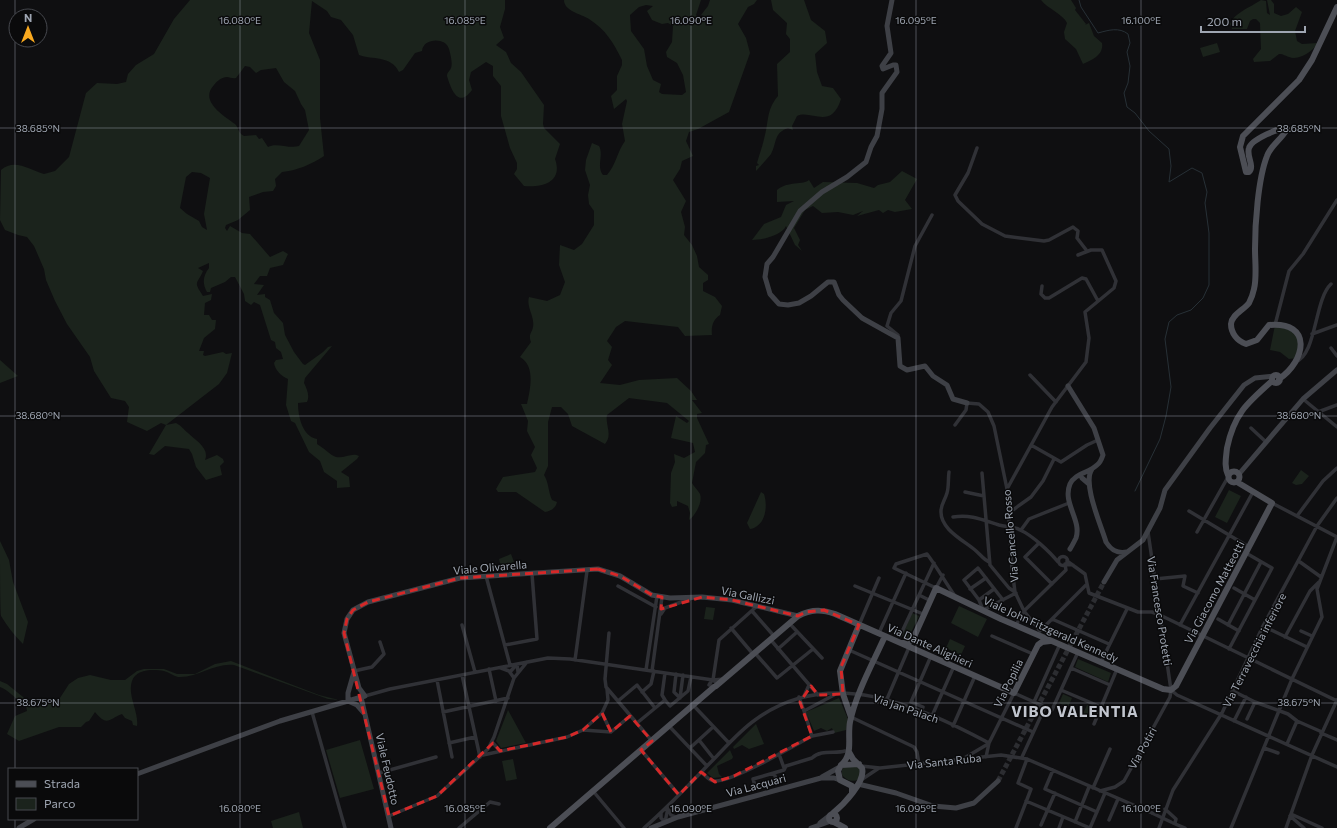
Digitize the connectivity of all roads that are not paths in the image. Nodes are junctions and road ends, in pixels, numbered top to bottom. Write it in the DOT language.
graph roads {
  1 [pos="892,0"];
  2 [pos="1337,7"];
  3 [pos="977,148"];
  4 [pos="1337,200"];
  5 [pos="932,215"];
  6 [pos="1087,251"];
  7 [pos="1078,255"];
  8 [pos="1331,284"];
  9 [pos="1042,286"];
  10 [pos="1098,301"];
  11 [pos="1275,325"];
  12 [pos="1337,326"];
  13 [pos="1312,334"];
  14 [pos="898,338"];
  15 [pos="1331,348"];
  16 [pos="1337,356"];
  17 [pos="1295,362"];
  18 [pos="1337,370"];
  19 [pos="1030,375"];
  20 [pos="1273,378"];
  21 [pos="1068,386"];
  22 [pos="1303,399"];
  23 [pos="1056,402"];
  24 [pos="967,403"];
  25 [pos="1337,405"];
  26 [pos="1318,412"];
  27 [pos="955,425"];
  28 [pos="1337,427"];
  29 [pos="1251,428"];
  30 [pos="1098,440"];
  31 [pos="1266,442"];
  32 [pos="1031,445"];
  33 [pos="1054,459"];
  34 [pos="1337,468"];
  35 [pos="949,472"];
  36 [pos="982,473"];
  37 [pos="1239,474"];
  38 [pos="1086,475"];
  39 [pos="1228,476"];
  40 [pos="1237,482"];
  41 [pos="1007,489"];
  42 [pos="965,492"];
  43 [pos="1253,492"];
  44 [pos="984,496"];
  45 [pos="1336,501"];
  46 [pos="1069,503"];
  47 [pos="1272,503"];
  48 [pos="1189,511"];
  49 [pos="1010,512"];
  50 [pos="1297,516"];
  51 [pos="953,517"];
  52 [pos="986,520"];
  53 [pos="1204,520"];
  54 [pos="1318,526"];
  55 [pos="1010,527"];
  56 [pos="1021,530"];
  57 [pos="1148,532"];
  58 [pos="1197,532"];
  59 [pos="1229,535"];
  60 [pos="1337,537"];
  61 [pos="1038,544"];
  62 [pos="1249,547"];
  63 [pos="1070,549"];
  64 [pos="1128,551"];
  65 [pos="1115,552"];
  66 [pos="1051,553"];
  67 [pos="1246,553"];
  68 [pos="1061,556"];
  69 [pos="1117,560"];
  70 [pos="989,562"];
  71 [pos="1058,562"];
  72 [pos="1066,562"];
  73 [pos="1261,562"];
  74 [pos="1300,562"];
  75 [pos="934,563"];
  76 [pos="587,571"];
  77 [pos="906,573"];
  78 [pos="532,574"];
  79 [pos="943,575"];
  80 [pos="486,576"];
  81 [pos="879,578"];
  82 [pos="986,578"];
  83 [pos="1321,578"];
  84 [pos="1155,580"];
  85 [pos="924,582"];
  86 [pos="1104,582"];
  87 [pos="1052,584"];
  88 [pos="1086,584"];
  89 [pos="618,586"];
  90 [pos="855,586"];
  91 [pos="936,588"];
  92 [pos="970,588"];
  93 [pos="1234,588"];
  94 [pos="994,589"];
  95 [pos="1016,592"];
  96 [pos="873,593"];
  97 [pos="1198,593"];
  98 [pos="1245,594"];
  99 [pos="919,595"];
  100 [pos="660,596"];
  101 [pos="955,596"];
  102 [pos="692,598"];
  103 [pos="930,600"];
  104 [pos="979,600"];
  105 [pos="1002,600"];
  106 [pos="1255,600"];
  107 [pos="893,602"];
  108 [pos="757,606"];
  109 [pos="656,607"];
  110 [pos="1127,609"];
  111 [pos="912,610"];
  112 [pos="983,610"];
  113 [pos="752,611"];
  114 [pos="1024,611"];
  115 [pos="660,614"];
  116 [pos="923,614"];
  117 [pos="1160,615"];
  118 [pos="798,616"];
  119 [pos="1052,619"];
  120 [pos="1218,619"];
  121 [pos="789,623"];
  122 [pos="462,625"];
  123 [pos="860,625"];
  124 [pos="1016,625"];
  125 [pos="1180,625"];
  126 [pos="1228,625"];
  127 [pos="1263,626"];
  128 [pos="731,628"];
  129 [pos="1239,631"];
  130 [pos="1302,631"];
  131 [pos="797,632"];
  132 [pos="610,633"];
  133 [pos="879,633"];
  134 [pos="885,636"];
  135 [pos="992,636"];
  136 [pos="1202,636"];
  137 [pos="1312,636"];
  138 [pos="914,637"];
  139 [pos="1285,637"];
  140 [pos="772,638"];
  141 [pos="900,639"];
  142 [pos="1039,639"];
  143 [pos="1052,641"];
  144 [pos="380,642"];
  145 [pos="505,644"];
  146 [pos="1060,644"];
  147 [pos="1109,644"];
  148 [pos="910,647"];
  149 [pos="1306,647"];
  150 [pos="778,649"];
  151 [pos="813,649"];
  152 [pos="849,650"];
  153 [pos="918,650"];
  154 [pos="1229,650"];
  155 [pos="1078,652"];
  156 [pos="754,653"];
  157 [pos="1033,654"];
  158 [pos="931,656"];
  159 [pos="822,658"];
  160 [pos="1249,659"];
  161 [pos="575,660"];
  162 [pos="874,661"];
  163 [pos="527,662"];
  164 [pos="1101,662"];
  165 [pos="517,664"];
  166 [pos="606,664"];
  167 [pos="510,665"];
  168 [pos="793,666"];
  169 [pos="954,666"];
  170 [pos="498,667"];
  171 [pos="1071,668"];
  172 [pos="489,669"];
  173 [pos="1117,669"];
  174 [pos="646,670"];
  175 [pos="354,671"];
  176 [pos="653,671"];
  177 [pos="474,672"];
  178 [pos="510,672"];
  179 [pos="518,672"];
  180 [pos="898,672"];
  181 [pos="665,673"];
  182 [pos="462,674"];
  183 [pos="676,674"];
  184 [pos="683,676"];
  185 [pos="975,676"];
  186 [pos="691,677"];
  187 [pos="514,678"];
  188 [pos="1292,679"];
  189 [pos="436,680"];
  190 [pos="920,682"];
  191 [pos="712,684"];
  192 [pos="1110,685"];
  193 [pos="810,687"];
  194 [pos="359,688"];
  195 [pos="607,688"];
  196 [pos="1061,690"];
  197 [pos="1171,690"];
  198 [pos="349,691"];
  199 [pos="1233,691"];
  200 [pos="642,692"];
  201 [pos="942,692"];
  202 [pos="1014,693"];
  203 [pos="835,694"];
  204 [pos="843,694"];
  205 [pos="860,694"];
  206 [pos="811,695"];
  207 [pos="818,695"];
  208 [pos="804,696"];
  209 [pos="361,697"];
  210 [pos="799,697"];
  211 [pos="1246,697"];
  212 [pos="508,698"];
  213 [pos="680,698"];
  214 [pos="887,699"];
  215 [pos="665,700"];
  216 [pos="1337,700"];
  217 [pos="348,701"];
  218 [pos="496,701"];
  219 [pos="618,701"];
  220 [pos="964,701"];
  221 [pos="1034,702"];
  222 [pos="1255,702"];
  223 [pos="693,705"];
  224 [pos="469,707"];
  225 [pos="1045,707"];
  226 [pos="1101,707"];
  227 [pos="655,708"];
  228 [pos="804,710"];
  229 [pos="1279,710"];
  230 [pos="312,712"];
  231 [pos="364,712"];
  232 [pos="443,712"];
  233 [pos="921,712"];
  234 [pos="602,713"];
  235 [pos="1221,715"];
  236 [pos="630,716"];
  237 [pos="932,716"];
  238 [pos="851,717"];
  239 [pos="1002,718"];
  240 [pos="1247,719"];
  241 [pos="1234,721"];
  242 [pos="1297,721"];
  243 [pos="637,723"];
  244 [pos="1094,724"];
  245 [pos="669,726"];
  246 [pos="953,726"];
  247 [pos="713,727"];
  248 [pos="583,730"];
  249 [pos="611,732"];
  250 [pos="833,732"];
  251 [pos="1033,732"];
  252 [pos="1322,733"];
  253 [pos="812,736"];
  254 [pos="1269,736"];
  255 [pos="475,737"];
  256 [pos="699,740"];
  257 [pos="1337,740"];
  258 [pos="652,741"];
  259 [pos="492,742"];
  260 [pos="449,743"];
  261 [pos="729,744"];
  262 [pos="989,744"];
  263 [pos="1287,744"];
  264 [pos="690,748"];
  265 [pos="1264,748"];
  266 [pos="1110,749"];
  267 [pos="641,750"];
  268 [pos="500,751"];
  269 [pos="847,752"];
  270 [pos="1278,753"];
  271 [pos="779,754"];
  272 [pos="1312,755"];
  273 [pos="481,756"];
  274 [pos="436,757"];
  275 [pos="452,757"];
  276 [pos="986,757"];
  277 [pos="1022,757"];
  278 [pos="714,759"];
  279 [pos="1027,759"];
  280 [pos="959,760"];
  281 [pos="919,764"];
  282 [pos="860,765"];
  283 [pos="707,766"];
  284 [pos="1337,766"];
  285 [pos="840,767"];
  286 [pos="784,768"];
  287 [pos="880,768"];
  288 [pos="1053,770"];
  289 [pos="702,772"];
  290 [pos="378,773"];
  291 [pos="774,773"];
  292 [pos="138,774"];
  293 [pos="821,778"];
  294 [pos="777,782"];
  295 [pos="843,782"];
  296 [pos="860,782"];
  297 [pos="998,782"];
  298 [pos="1091,787"];
  299 [pos="756,789"];
  300 [pos="593,791"];
  301 [pos="1099,791"];
  302 [pos="1055,793"];
  303 [pos="1105,793"];
  304 [pos="852,794"];
  305 [pos="679,795"];
  306 [pos="1118,799"];
  307 [pos="1026,801"];
  308 [pos="499,804"];
  309 [pos="1082,805"];
  310 [pos="668,807"];
  311 [pos="1165,809"];
  312 [pos="1048,810"];
  313 [pos="1097,812"];
  314 [pos="661,813"];
  315 [pos="1290,815"];
  316 [pos="389,816"];
  317 [pos="678,817"];
  318 [pos="1063,817"];
  319 [pos="834,818"];
  320 [pos="32,820"];
  321 [pos="1109,820"];
  322 [pos="664,822"];
  323 [pos="1075,822"];
  324 [pos="1173,823"];
  325 [pos="1041,825"];
  326 [pos="813,827"];
  327 [pos="844,827"];
  328 [pos="19,828"];
  329 [pos="345,828"];
  330 [pos="391,828"];
  331 [pos="459,828"];
  332 [pos="550,828"];
  333 [pos="624,828"];
  334 [pos="644,828"];
  335 [pos="651,828"];
  336 [pos="1016,828"];
  337 [pos="1059,828"];
  338 [pos="1090,828"];
  339 [pos="1159,828"];
  340 [pos="1185,828"];
  341 [pos="1231,828"];
  342 [pos="1286,828"];
  343 [pos="1304,828"];
  344 [pos="1322,828"];
  1 -- 14 [label="street"];
  2 -- 11 [label="main road"];
  3 -- 6 [label="street"];
  4 -- 11 [label="street"];
  5 -- 14 [label="street"];
  6 -- 7 [label="street"];
  6 -- 10 [label="street"];
  8 -- 13 [label="street"];
  9 -- 10 [label="street"];
  10 -- 21 [label="street"];
  11 -- 17 [label="main road"];
  12 -- 13 [label="street"];
  13 -- 17 [label="street"];
  14 -- 24 [label="street"];
  15 -- 16 [label="street"];
  17 -- 20 [label="main road"];
  18 -- 22 [label="street"];
  19 -- 23 [label="street"];
  20 -- 39 [label="main road"];
  20 -- 57 [label="street"];
  21 -- 23 [label="street"];
  21 -- 30 [label="street"];
  22 -- 26 [label="street"];
  22 -- 31 [label="street"];
  23 -- 32 [label="street"];
  24 -- 27 [label="street"];
  24 -- 41 [label="street, Via Cancello Rosso"];
  25 -- 26 [label="street"];
  26 -- 28 [label="street"];
  29 -- 31 [label="street"];
  30 -- 33 [label="street"];
  30 -- 38 [label="street"];
  31 -- 37 [label="street"];
  32 -- 33 [label="street"];
  32 -- 41 [label="street"];
  33 -- 49 [label="street"];
  34 -- 50 [label="street"];
  35 -- 70 [label="street"];
  36 -- 44 [label="street"];
  37 -- 39 [label="main road"];
  37 -- 40 [label="main road"];
  38 -- 46 [label="street"];
  38 -- 65 [label="street"];
  39 -- 40 [label="main road"];
  39 -- 53 [label="street"];
  40 -- 43 [label="main road"];
  41 -- 49 [label="street, Via Cancello Rosso"];
  42 -- 44 [label="street"];
  43 -- 47 [label="main road"];
  43 -- 59 [label="street"];
  44 -- 52 [label="street"];
  45 -- 54 [label="street, Via Terravecchia inferiore"];
  46 -- 56 [label="street"];
  46 -- 63 [label="street"];
  47 -- 50 [label="street"];
  47 -- 62 [label="main road, Via Giacomo Matteotti"];
  48 -- 53 [label="street"];
  49 -- 55 [label="street, Via Cancello Rosso"];
  50 -- 54 [label="street"];
  51 -- 52 [label="street"];
  52 -- 55 [label="street"];
  52 -- 70 [label="street"];
  53 -- 58 [label="street"];
  53 -- 59 [label="street"];
  54 -- 60 [label="street"];
  54 -- 74 [label="street, Via Terravecchia inferiore"];
  55 -- 56 [label="street"];
  55 -- 95 [label="street, Via Cancello Rosso"];
  56 -- 61 [label="street"];
  57 -- 64 [label="street"];
  57 -- 84 [label="street, Via Francesco Protetti"];
  59 -- 62 [label="street"];
  59 -- 97 [label="street"];
  60 -- 83 [label="street"];
  61 -- 66 [label="street"];
  61 -- 87 [label="street"];
  62 -- 67 [label="main road, Via Giacomo Matteotti"];
  63 -- 68 [label="street"];
  63 -- 72 [label="street"];
  64 -- 65 [label="street"];
  64 -- 69 [label="street"];
  65 -- 69 [label="street"];
  66 -- 68 [label="street"];
  66 -- 71 [label="street"];
  67 -- 73 [label="street"];
  67 -- 136 [label="main road, Via Giacomo Matteotti"];
  68 -- 71 [label="street"];
  68 -- 72 [label="street"];
  69 -- 86 [label="street"];
  70 -- 95 [label="street"];
  71 -- 72 [label="street"];
  72 -- 87 [label="street"];
  72 -- 88 [label="street"];
  73 -- 98 [label="street"];
  73 -- 106 [label="street"];
  74 -- 83 [label="street"];
  74 -- 127 [label="street, Via Terravecchia inferiore"];
  75 -- 77 [label="street"];
  75 -- 79 [label="street"];
  75 -- 85 [label="street"];
  76 -- 78 [label="street, Viale Olivarella"];
  76 -- 100 [label="street, Viale Olivarella"];
  76 -- 161 [label="street"];
  77 -- 85 [label="street"];
  77 -- 107 [label="street"];
  78 -- 80 [label="street, Viale Olivarella"];
  78 -- 145 [label="street"];
  79 -- 91 [label="street"];
  79 -- 101 [label="street"];
  80 -- 145 [label="street"];
  80 -- 175 [label="street, Viale Olivarella"];
  81 -- 96 [label="street"];
  82 -- 92 [label="street"];
  82 -- 92 [label="street"];
  82 -- 94 [label="street"];
  83 -- 137 [label="street"];
  83 -- 139 [label="street"];
  84 -- 97 [label="street"];
  84 -- 117 [label="street, Via Francesco Protetti"];
  85 -- 91 [label="street"];
  85 -- 99 [label="street"];
  87 -- 114 [label="street"];
  88 -- 110 [label="street"];
  88 -- 119 [label="street"];
  89 -- 109 [label="street"];
  90 -- 96 [label="street"];
  91 -- 101 [label="main road, Viale John Fitzgerald Kennedy"];
  91 -- 103 [label="main road"];
  92 -- 104 [label="street"];
  93 -- 98 [label="street"];
  94 -- 104 [label="street"];
  94 -- 105 [label="street"];
  95 -- 105 [label="street"];
  95 -- 114 [label="street"];
  96 -- 107 [label="street"];
  96 -- 123 [label="street"];
  97 -- 125 [label="street"];
  98 -- 106 [label="street"];
  98 -- 126 [label="street"];
  99 -- 103 [label="street"];
  99 -- 111 [label="street"];
  100 -- 102 [label="street, Viale Olivarella"];
  100 -- 109 [label="street"];
  100 -- 115 [label="street"];
  101 -- 112 [label="main road, Viale John Fitzgerald Kennedy"];
  102 -- 108 [label="street, Via Gallizzi"];
  102 -- 115 [label="street"];
  103 -- 116 [label="main road"];
  104 -- 112 [label="street"];
  105 -- 112 [label="street"];
  106 -- 129 [label="street"];
  107 -- 111 [label="street"];
  107 -- 133 [label="street"];
  108 -- 113 [label="street"];
  108 -- 118 [label="street, Via Gallizzi"];
  109 -- 174 [label="street"];
  110 -- 117 [label="street"];
  110 -- 147 [label="street"];
  111 -- 116 [label="street"];
  111 -- 141 [label="street"];
  112 -- 124 [label="main road, Viale John Fitzgerald Kennedy"];
  113 -- 128 [label="street"];
  113 -- 140 [label="street"];
  114 -- 124 [label="street"];
  114 -- 142 [label="street"];
  115 -- 176 [label="street"];
  116 -- 138 [label="main road"];
  117 -- 125 [label="street"];
  117 -- 197 [label="street, Via Francesco Protetti"];
  118 -- 121 [label="main road"];
  118 -- 123 [label="main road, Via Dante Alighieri"];
  119 -- 142 [label="street"];
  119 -- 147 [label="street"];
  120 -- 126 [label="street"];
  121 -- 131 [label="street"];
  121 -- 140 [label="main road"];
  122 -- 177 [label="street"];
  123 -- 133 [label="main road, Via Dante Alighieri"];
  123 -- 152 [label="main road"];
  124 -- 142 [label="main road, Viale John Fitzgerald Kennedy"];
  125 -- 136 [label="street"];
  126 -- 129 [label="street"];
  127 -- 139 [label="street"];
  127 -- 160 [label="street, Via Terravecchia inferiore"];
  128 -- 156 [label="street"];
  128 -- 191 [label="street"];
  129 -- 154 [label="street"];
  130 -- 137 [label="street"];
  131 -- 150 [label="street"];
  131 -- 151 [label="street"];
  132 -- 166 [label="street"];
  133 -- 134 [label="main road, Via Dante Alighieri"];
  134 -- 141 [label="main road, Via Dante Alighieri"];
  134 -- 162 [label="main road"];
  135 -- 157 [label="street"];
  136 -- 154 [label="street"];
  136 -- 197 [label="main road, Via Giacomo Matteotti"];
  137 -- 149 [label="street"];
  138 -- 141 [label="main road"];
  138 -- 148 [label="street"];
  138 -- 153 [label="street"];
  139 -- 149 [label="street"];
  140 -- 150 [label="street"];
  140 -- 156 [label="main road"];
  141 -- 148 [label="main road, Via Dante Alighieri"];
  142 -- 143 [label="main road, Viale John Fitzgerald Kennedy"];
  142 -- 143 [label="main road"];
  142 -- 157 [label="main road, Via Popilia"];
  143 -- 146 [label="main road, Viale John Fitzgerald Kennedy"];
  144 -- 175 [label="street"];
  145 -- 167 [label="street"];
  146 -- 155 [label="main road, Viale John Fitzgerald Kennedy"];
  146 -- 221 [label="street"];
  147 -- 164 [label="street"];
  148 -- 153 [label="main road, Via Dante Alighieri"];
  148 -- 180 [label="street"];
  149 -- 188 [label="street"];
  150 -- 168 [label="street"];
  151 -- 159 [label="street"];
  151 -- 168 [label="street"];
  152 -- 162 [label="street"];
  152 -- 204 [label="main road"];
  153 -- 158 [label="main road, Via Dante Alighieri"];
  154 -- 160 [label="street"];
  155 -- 164 [label="main road, Viale John Fitzgerald Kennedy"];
  155 -- 171 [label="street"];
  156 -- 168 [label="street"];
  156 -- 191 [label="main road"];
  157 -- 202 [label="main road, Via Popilia"];
  158 -- 169 [label="main road, Via Dante Alighieri"];
  158 -- 190 [label="street"];
  160 -- 188 [label="street"];
  160 -- 199 [label="street, Via Terravecchia inferiore"];
  161 -- 163 [label="street"];
  161 -- 166 [label="street"];
  162 -- 180 [label="street"];
  162 -- 205 [label="main road"];
  163 -- 165 [label="street"];
  163 -- 179 [label="street"];
  164 -- 173 [label="main road, Viale John Fitzgerald Kennedy"];
  165 -- 167 [label="street"];
  165 -- 178 [label="street"];
  165 -- 179 [label="street"];
  166 -- 174 [label="street"];
  166 -- 195 [label="street"];
  167 -- 170 [label="street"];
  168 -- 193 [label="street"];
  169 -- 185 [label="main road, Via Dante Alighieri"];
  169 -- 201 [label="street"];
  170 -- 172 [label="street"];
  170 -- 178 [label="street"];
  171 -- 192 [label="street"];
  171 -- 196 [label="street"];
  172 -- 177 [label="street"];
  172 -- 218 [label="street"];
  173 -- 192 [label="street"];
  173 -- 197 [label="main road, Viale John Fitzgerald Kennedy"];
  174 -- 176 [label="street"];
  175 -- 194 [label="street, Viale Olivarella"];
  175 -- 198 [label="street, Viale Olivarella"];
  176 -- 181 [label="street"];
  176 -- 200 [label="street"];
  177 -- 182 [label="street"];
  178 -- 187 [label="street"];
  179 -- 187 [label="street"];
  180 -- 190 [label="street"];
  180 -- 214 [label="street"];
  181 -- 183 [label="street"];
  181 -- 215 [label="street"];
  182 -- 189 [label="street"];
  182 -- 224 [label="street"];
  183 -- 184 [label="street"];
  183 -- 213 [label="street"];
  184 -- 186 [label="street"];
  184 -- 213 [label="street"];
  185 -- 202 [label="main road, Via Dante Alighieri"];
  185 -- 220 [label="street"];
  186 -- 191 [label="street"];
  186 -- 213 [label="street"];
  187 -- 212 [label="street"];
  188 -- 216 [label="street"];
  188 -- 229 [label="street"];
  189 -- 209 [label="street"];
  189 -- 232 [label="street"];
  190 -- 201 [label="street"];
  190 -- 233 [label="street"];
  191 -- 223 [label="main road"];
  192 -- 226 [label="street"];
  193 -- 206 [label="street"];
  193 -- 207 [label="street"];
  193 -- 208 [label="street"];
  194 -- 198 [label="street"];
  194 -- 209 [label="street, Viale Olivarella"];
  195 -- 219 [label="street"];
  195 -- 234 [label="street"];
  196 -- 225 [label="street, Via Dante Alighieri"];
  196 -- 226 [label="street"];
  197 -- 235 [label="street"];
  197 -- 301 [label="street, Via Potiri"];
  198 -- 217 [label="street, Viale Olivarella"];
  199 -- 211 [label="street"];
  199 -- 235 [label="street, Via Terravecchia inferiore"];
  200 -- 219 [label="street"];
  200 -- 227 [label="street"];
  201 -- 220 [label="street"];
  201 -- 237 [label="street"];
  202 -- 221 [label="street, Via Dante Alighieri"];
  202 -- 239 [label="street, Via Popilia"];
  203 -- 204 [label="street, Via Jan Palach"];
  203 -- 207 [label="street, Via Jan Palach"];
  203 -- 228 [label="street"];
  204 -- 205 [label="street, Via Jan Palach"];
  204 -- 238 [label="main road"];
  205 -- 214 [label="street, Via Jan Palach"];
  205 -- 238 [label="main road"];
  206 -- 207 [label="street, Via Jan Palach"];
  206 -- 208 [label="street, Via Jan Palach"];
  208 -- 210 [label="street, Via Jan Palach"];
  209 -- 217 [label="street"];
  209 -- 231 [label="street, Viale Feudotto"];
  210 -- 228 [label="street"];
  210 -- 261 [label="street, Via Jan Palach"];
  211 -- 222 [label="street"];
  211 -- 241 [label="street"];
  212 -- 218 [label="street"];
  212 -- 259 [label="street"];
  213 -- 215 [label="street"];
  214 -- 233 [label="street, Via Jan Palach"];
  215 -- 227 [label="street"];
  216 -- 252 [label="street"];
  217 -- 230 [label="street"];
  217 -- 231 [label="street"];
  218 -- 224 [label="street"];
  219 -- 236 [label="street"];
  220 -- 239 [label="street"];
  220 -- 246 [label="street"];
  221 -- 225 [label="street, Via Dante Alighieri"];
  222 -- 229 [label="street"];
  222 -- 240 [label="street"];
  223 -- 245 [label="main road"];
  223 -- 247 [label="street"];
  224 -- 232 [label="street"];
  224 -- 255 [label="street"];
  225 -- 251 [label="street"];
  226 -- 244 [label="street"];
  227 -- 243 [label="street"];
  228 -- 253 [label="street"];
  229 -- 242 [label="street"];
  229 -- 254 [label="street"];
  230 -- 292 [label="street"];
  230 -- 329 [label="street"];
  231 -- 290 [label="street, Viale Feudotto"];
  232 -- 260 [label="street"];
  233 -- 237 [label="street, Via Jan Palach"];
  234 -- 248 [label="street"];
  234 -- 249 [label="street"];
  235 -- 241 [label="street"];
  235 -- 311 [label="street, Via Terravecchia inferiore"];
  236 -- 243 [label="street"];
  236 -- 249 [label="street"];
  237 -- 246 [label="street, Via Jan Palach"];
  238 -- 269 [label="main road"];
  238 -- 281 [label="street"];
  239 -- 251 [label="street"];
  239 -- 262 [label="street, Via Popilia"];
  241 -- 254 [label="street"];
  242 -- 252 [label="street"];
  242 -- 263 [label="street"];
  243 -- 258 [label="street"];
  245 -- 258 [label="main road"];
  245 -- 264 [label="street"];
  246 -- 262 [label="street, Via Jan Palach"];
  247 -- 256 [label="street"];
  247 -- 261 [label="street"];
  248 -- 249 [label="street"];
  248 -- 268 [label="street"];
  250 -- 253 [label="street"];
  251 -- 277 [label="street"];
  252 -- 257 [label="street"];
  252 -- 272 [label="street"];
  253 -- 271 [label="street"];
  254 -- 263 [label="street"];
  254 -- 265 [label="street"];
  255 -- 260 [label="street"];
  255 -- 273 [label="street"];
  256 -- 264 [label="street"];
  256 -- 278 [label="street"];
  258 -- 267 [label="main road"];
  259 -- 268 [label="street"];
  259 -- 273 [label="street"];
  260 -- 275 [label="street"];
  261 -- 278 [label="street, Via Jan Palach"];
  262 -- 276 [label="street, Via Popilia"];
  262 -- 280 [label="street"];
  263 -- 272 [label="street"];
  264 -- 283 [label="street"];
  265 -- 270 [label="street"];
  265 -- 341 [label="street"];
  266 -- 298 [label="street"];
  267 -- 300 [label="main road"];
  267 -- 305 [label="street"];
  268 -- 273 [label="street"];
  269 -- 282 [label="main road"];
  269 -- 285 [label="main road"];
  269 -- 286 [label="street"];
  271 -- 286 [label="street"];
  271 -- 289 [label="street"];
  272 -- 284 [label="street"];
  272 -- 315 [label="street"];
  273 -- 316 [label="street"];
  274 -- 290 [label="street"];
  276 -- 277 [label="street, Via Santa Ruba"];
  276 -- 280 [label="street, Via Santa Ruba"];
  277 -- 279 [label="street, Via Santa Ruba"];
  278 -- 283 [label="street, Via Jan Palach"];
  279 -- 288 [label="street, Via Santa Ruba"];
  279 -- 307 [label="street"];
  280 -- 281 [label="street, Via Santa Ruba"];
  281 -- 287 [label="street, Via Santa Ruba"];
  282 -- 285 [label="main road"];
  282 -- 287 [label="street, Via Santa Ruba"];
  282 -- 296 [label="main road"];
  283 -- 289 [label="street, Via Jan Palach"];
  285 -- 293 [label="street, Via Lacquari"];
  285 -- 295 [label="main road"];
  286 -- 291 [label="street"];
  287 -- 296 [label="street, Via Santa Ruba"];
  288 -- 298 [label="street, Via Santa Ruba"];
  288 -- 302 [label="street"];
  289 -- 305 [label="street, Via Jan Palach"];
  290 -- 316 [label="street, Viale Feudotto"];
  291 -- 294 [label="street"];
  291 -- 299 [label="street"];
  293 -- 295 [label="street, Via Lacquari"];
  293 -- 317 [label="street, Via Lacquari"];
  295 -- 296 [label="main road"];
  295 -- 304 [label="main road"];
  296 -- 297 [label="street"];
  296 -- 304 [label="main road"];
  298 -- 301 [label="street, Via Santa Ruba"];
  298 -- 309 [label="street"];
  300 -- 332 [label="main road"];
  300 -- 333 [label="street"];
  301 -- 303 [label="street, Via Santa Ruba"];
  302 -- 309 [label="street"];
  302 -- 312 [label="street"];
  303 -- 306 [label="street, Via Santa Ruba"];
  303 -- 313 [label="street"];
  304 -- 319 [label="main road"];
  305 -- 310 [label="street, Via Jan Palach"];
  306 -- 321 [label="street"];
  306 -- 324 [label="street, Via Santa Ruba, bridge"];
  307 -- 312 [label="street"];
  307 -- 336 [label="street"];
  308 -- 331 [label="street"];
  309 -- 313 [label="street"];
  309 -- 323 [label="street"];
  310 -- 314 [label="street, Via Jan Palach"];
  310 -- 317 [label="street"];
  310 -- 322 [label="street"];
  311 -- 324 [label="street"];
  311 -- 339 [label="street, Via Terravecchia inferiore"];
  312 -- 318 [label="street"];
  312 -- 325 [label="street"];
  313 -- 338 [label="street"];
  314 -- 322 [label="street"];
  314 -- 334 [label="street, Via Jan Palach"];
  315 -- 342 [label="street"];
  315 -- 343 [label="street"];
  315 -- 344 [label="street"];
  316 -- 330 [label="street, Viale Feudotto"];
  317 -- 322 [label="street, Via Lacquari"];
  318 -- 323 [label="street"];
  318 -- 337 [label="street"];
  319 -- 326 [label="street"];
  319 -- 327 [label="main road"];
  320 -- 328 [label="street"];
  322 -- 335 [label="street, Via Lacquari"];
  323 -- 338 [label="street"];
  324 -- 340 [label="street, Via Santa Ruba"];
}
